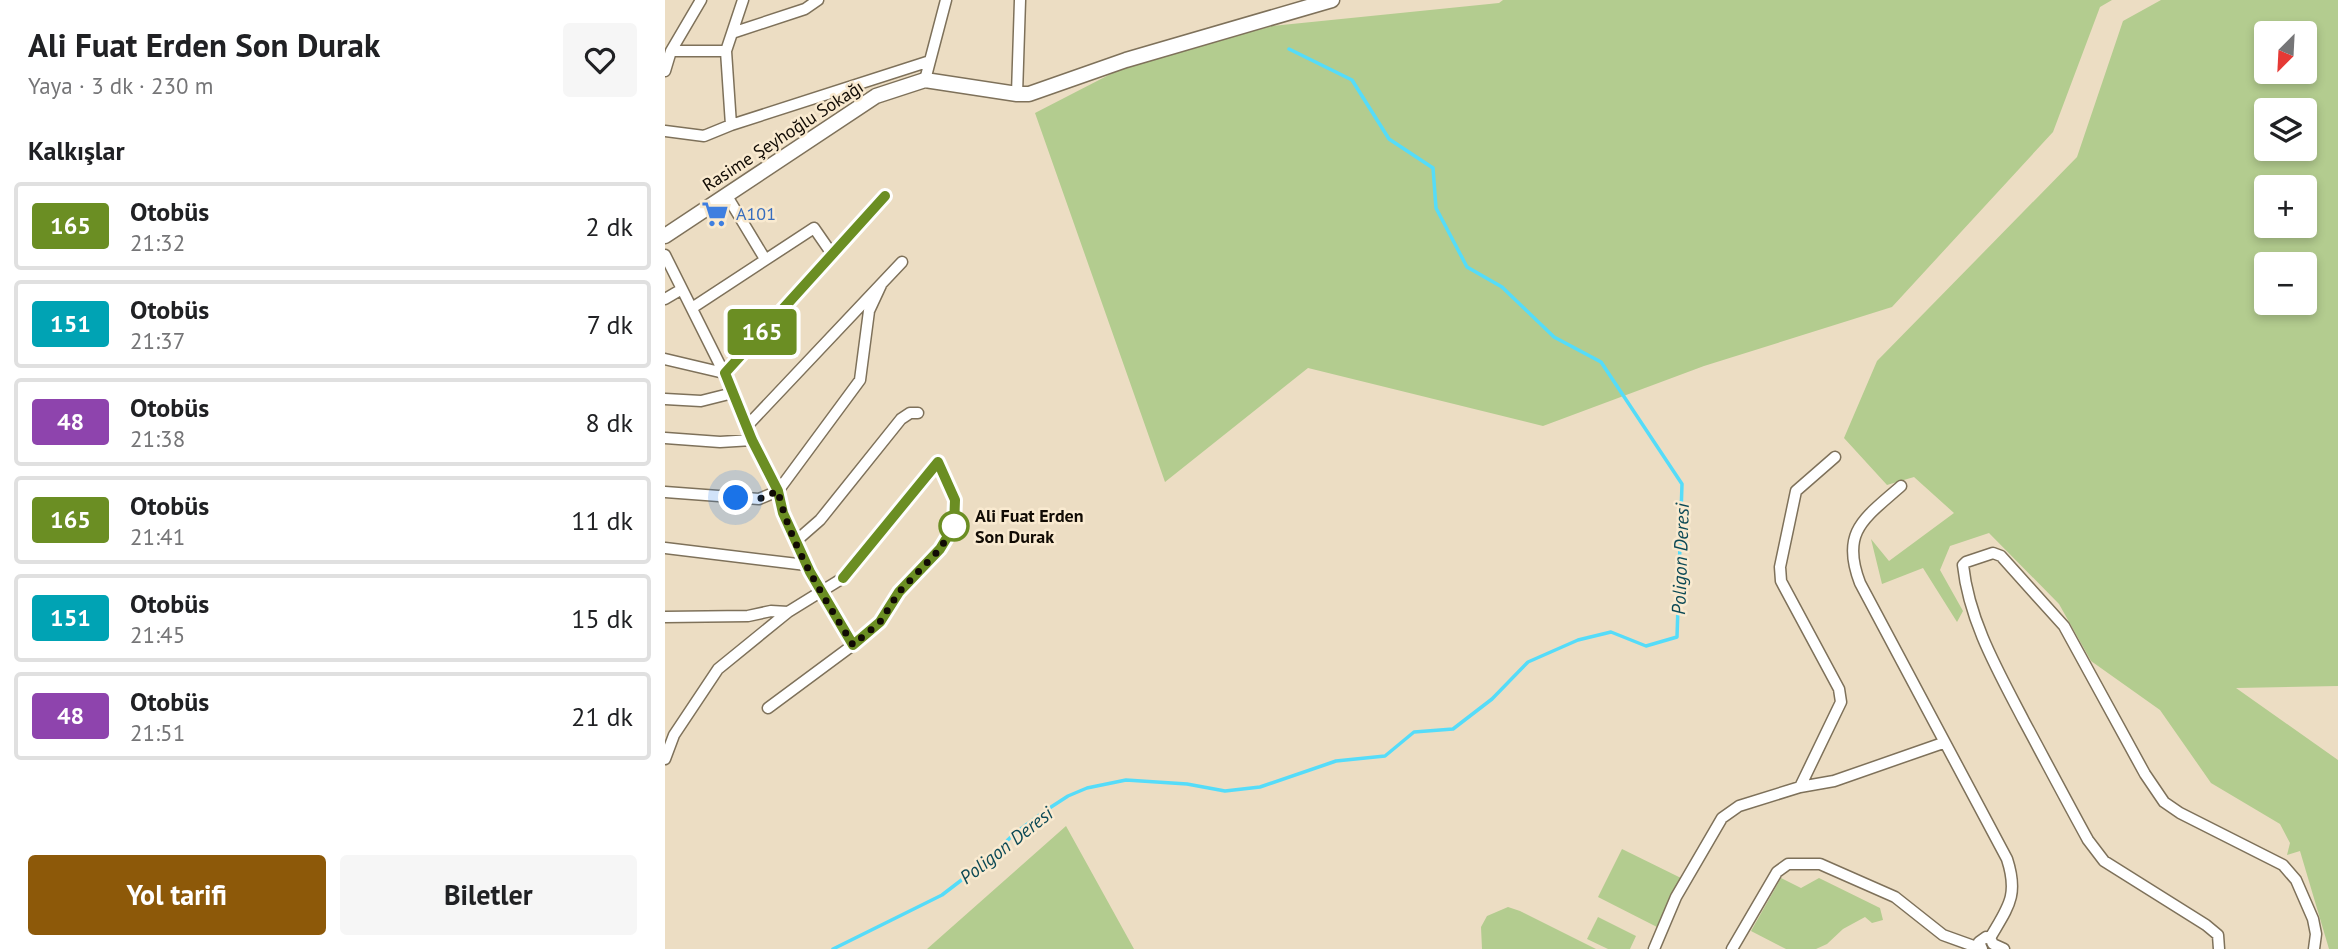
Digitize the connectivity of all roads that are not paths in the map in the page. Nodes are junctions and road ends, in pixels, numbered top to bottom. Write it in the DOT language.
graph roads {
  1 [pos="701,0"];
  2 [pos="743,0"];
  3 [pos="818,0"];
  4 [pos="947,0"];
  5 [pos="1020,0"];
  6 [pos="1332,0"];
  7 [pos="732,33"];
  8 [pos="671,51"];
  9 [pos="726,51"];
  10 [pos="930,61"];
  11 [pos="665,71"];
  12 [pos="925,80"];
  13 [pos="1017,94"];
  14 [pos="731,125"];
  15 [pos="665,131"];
  16 [pos="727,196"];
  17 [pos="885,196"];
  18 [pos="665,236"];
  19 [pos="832,254"];
  20 [pos="665,255"];
  21 [pos="765,259"];
  22 [pos="902,262"];
  23 [pos="882,283"];
  24 [pos="682,289"];
  25 [pos="665,299"];
  26 [pos="692,308"];
  27 [pos="665,359"];
  28 [pos="725,373"];
  29 [pos="733,393"];
  30 [pos="665,399"];
  31 [pos="918,413"];
  32 [pos="747,426"];
  33 [pos="665,438"];
  34 [pos="752,440"];
  35 [pos="1835,457"];
  36 [pos="1901,486"];
  37 [pos="778,491"];
  38 [pos="665,492"];
  39 [pos="796,541"];
  40 [pos="665,548"];
  41 [pos="806,565"];
  42 [pos="821,592"];
  43 [pos="789,611"];
  44 [pos="665,617"];
  45 [pos="853,645"];
  46 [pos="768,708"];
  47 [pos="1943,743"];
  48 [pos="665,759"];
  49 [pos="1800,787"];
  50 [pos="1990,946"];
  51 [pos="1654,949"];
  52 [pos="1732,949"];
  53 [pos="2220,949"];
  54 [pos="2314,949"];
  1 -- 8 [label="street"];
  2 -- 7 [label="street"];
  3 -- 7 [label="street"];
  4 -- 10 [label="street"];
  5 -- 13 [label="street"];
  6 -- 13 [label="main road, Rasime Şeyhoğlu Sokağı"];
  7 -- 9 [label="street"];
  8 -- 9 [label="street"];
  8 -- 11 [label="street"];
  9 -- 14 [label="street"];
  10 -- 12 [label="street"];
  10 -- 14 [label="street"];
  12 -- 13 [label="main road, Rasime Şeyhoğlu Sokağı"];
  12 -- 16 [label="main road, Rasime Şeyhoğlu Sokağı"];
  14 -- 15 [label="street"];
  16 -- 18 [label="main road, Rasime Şeyhoğlu Sokağı"];
  16 -- 21 [label="street"];
  17 -- 19 [label="street"];
  19 -- 21 [label="street"];
  19 -- 28 [label="street"];
  20 -- 24 [label="street"];
  21 -- 26 [label="street"];
  22 -- 23 [label="street"];
  23 -- 32 [label="street"];
  23 -- 37 [label="street"];
  24 -- 25 [label="street"];
  24 -- 26 [label="street"];
  26 -- 28 [label="street"];
  27 -- 28 [label="street"];
  28 -- 29 [label="street"];
  29 -- 30 [label="street"];
  29 -- 32 [label="street"];
  31 -- 39 [label="street"];
  32 -- 34 [label="street"];
  33 -- 34 [label="street"];
  34 -- 37 [label="street"];
  35 -- 49 [label="street"];
  36 -- 47 [label="street"];
  37 -- 38 [label="street"];
  37 -- 39 [label="street"];
  39 -- 41 [label="street"];
  40 -- 41 [label="street"];
  41 -- 42 [label="street"];
  42 -- 43 [label="street"];
  42 -- 45 [label="street"];
  42 -- 45 [label="street"];
  43 -- 44 [label="street"];
  43 -- 48 [label="street"];
  45 -- 46 [label="street"];
  47 -- 49 [label="street"];
  47 -- 50 [label="street"];
  49 -- 51 [label="street"];
  50 -- 52 [label="street"];
  53 -- 54 [label="street"];
}
